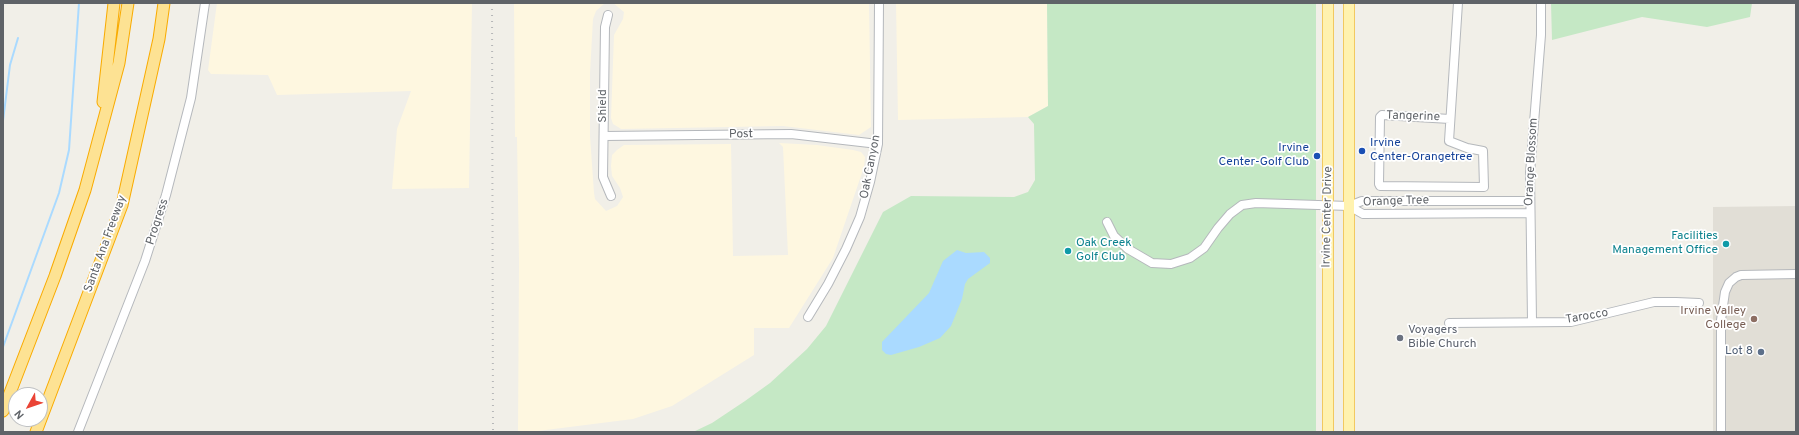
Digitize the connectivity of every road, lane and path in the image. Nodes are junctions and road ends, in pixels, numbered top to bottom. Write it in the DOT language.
graph roads {
  1 [pos="114,3"];
  2 [pos="128,3"];
  3 [pos="164,3"];
  4 [pos="205,3"];
  5 [pos="879,3"];
  6 [pos="1328,3"];
  7 [pos="1349,3"];
  8 [pos="1458,3"];
  9 [pos="1541,3"];
  10 [pos="608,15"];
  11 [pos="1450,119"];
  12 [pos="604,136"];
  13 [pos="98,143"];
  14 [pos="878,144"];
  15 [pos="611,196"];
  16 [pos="1529,201"];
  17 [pos="1327,206"];
  18 [pos="1349,206"];
  19 [pos="1530,213"];
  20 [pos="1107,222"];
  21 [pos="1796,274"];
  22 [pos="1699,304"];
  23 [pos="808,317"];
  24 [pos="1532,322"];
  25 [pos="1449,323"];
  26 [pos="3,411"];
  27 [pos="36,432"];
  28 [pos="78,432"];
  29 [pos="1328,432"];
  30 [pos="1349,432"];
  31 [pos="1721,432"];
  1 -- 13 [label="highway"];
  2 -- 13 [label="highway"];
  3 -- 27 [label="highway, Santa Ana Freeway"];
  4 -- 28 [label="street, Progress"];
  5 -- 14 [label="street, Oak Canyon"];
  6 -- 17 [label="main road, Irvine Center Drive"];
  7 -- 18 [label="main road, Irvine Center Drive"];
  8 -- 11 [label="street, Tangerine"];
  9 -- 16 [label="street, Orange Blossom"];
  10 -- 12 [label="street, Shield"];
  11 -- 11 [label="street, Tangerine"];
  12 -- 14 [label="street, Post"];
  12 -- 15 [label="street, Shield"];
  13 -- 26 [label="highway"];
  14 -- 23 [label="street, Oak Canyon"];
  16 -- 18 [label="street, Orange Tree"];
  16 -- 19 [label="street, Orange Blossom"];
  17 -- 18 [label="street"];
  17 -- 20 [label="street"];
  17 -- 29 [label="main road, Irvine Center Drive"];
  18 -- 19 [label="street, Orange Tree"];
  18 -- 30 [label="main road, Irvine Center Drive"];
  19 -- 24 [label="street, Orange Blossom"];
  21 -- 31 [label="street"];
  22 -- 24 [label="street, Tarocco"];
  24 -- 25 [label="street, Tarocco"];
}
